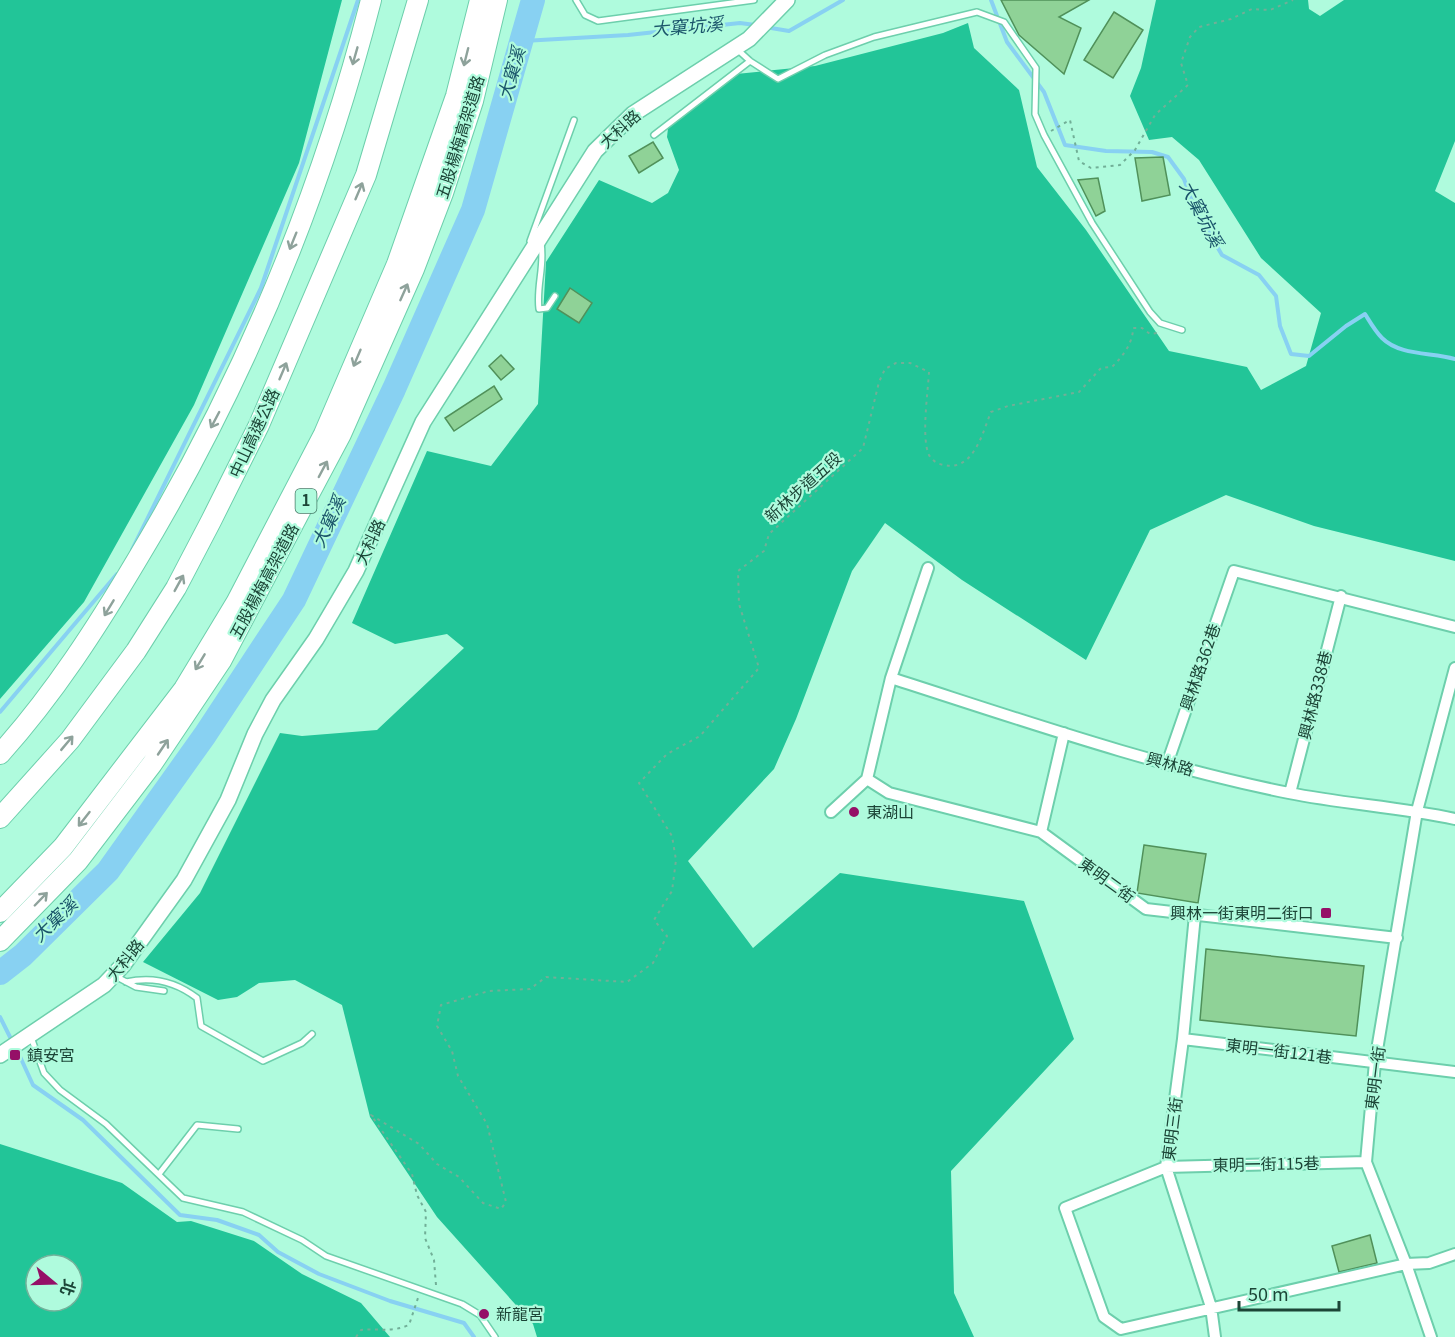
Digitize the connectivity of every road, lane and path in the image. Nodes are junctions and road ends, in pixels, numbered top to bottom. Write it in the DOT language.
graph roads {
  1 [pos="371,0"];
  2 [pos="418,0"];
  3 [pos="480,0"];
  4 [pos="497,0"];
  5 [pos="576,0"];
  6 [pos="754,0"];
  7 [pos="787,0"];
  8 [pos="1293,0"];
  9 [pos="743,44"];
  10 [pos="750,61"];
  11 [pos="574,120"];
  12 [pos="654,135"];
  13 [pos="1044,135"];
  14 [pos="540,239"];
  15 [pos="521,268"];
  16 [pos="555,296"];
  17 [pos="1179,329"];
  18 [pos="928,568"];
  19 [pos="1341,596"];
  20 [pos="1455,627"];
  21 [pos="1455,668"];
  22 [pos="891,678"];
  23 [pos="1064,733"];
  24 [pos="0,754"];
  25 [pos="1167,764"];
  26 [pos="867,779"];
  27 [pos="1290,793"];
  28 [pos="1417,811"];
  29 [pos="831,812"];
  30 [pos="0,818"];
  31 [pos="1455,819"];
  32 [pos="1041,831"];
  33 [pos="0,912"];
  34 [pos="1195,915"];
  35 [pos="1397,938"];
  36 [pos="0,941"];
  37 [pos="120,979"];
  38 [pos="164,991"];
  39 [pos="312,1034"];
  40 [pos="28,1037"];
  41 [pos="1183,1039"];
  42 [pos="1,1054"];
  43 [pos="1375,1062"];
  44 [pos="1455,1072"];
  45 [pos="238,1130"];
  46 [pos="1366,1162"];
  47 [pos="1166,1167"];
  48 [pos="159,1174"];
  49 [pos="1455,1254"];
  50 [pos="1406,1264"];
  51 [pos="430,1293"];
  52 [pos="1211,1307"];
  53 [pos="356,1337"];
  54 [pos="495,1337"];
  55 [pos="1215,1337"];
  56 [pos="1431,1337"];
  1 -- 24 [label="highway, one-way"];
  30 -- 2 [label="highway, 中山高速公路, one-way"];
  3 -- 33 [label="highway, 五股楊梅高架道路 / 1, one-way"];
  36 -- 4 [label="highway, 五股楊梅高架道路 / 1, one-way"];
  5 -- 6 [label="lane"];
  7 -- 9 [label="street, 大科路"];
  8 -- 13 [label="path"];
  9 -- 10 [label="lane"];
  9 -- 14 [label="street, 大科路"];
  10 -- 12 [label="lane"];
  10 -- 13 [label="lane"];
  11 -- 15 [label="lane"];
  13 -- 17 [label="lane"];
  14 -- 15 [label="street, 大科路"];
  14 -- 16 [label="lane"];
  15 -- 37 [label="street, 大科路"];
  17 -- 51 [label="path, 新林步道五段"];
  18 -- 22 [label="street"];
  19 -- 20 [label="street"];
  19 -- 25 [label="street, 興林路362巷"];
  19 -- 27 [label="street, 興林路338巷"];
  21 -- 28 [label="street, 東明一街"];
  22 -- 23 [label="street, 興林路"];
  22 -- 26 [label="street"];
  23 -- 25 [label="street, 興林路"];
  23 -- 32 [label="street"];
  25 -- 27 [label="street, 興林路"];
  26 -- 29 [label="street"];
  26 -- 32 [label="street, 東明二街"];
  27 -- 28 [label="street, 興林路"];
  28 -- 31 [label="street, 興林路"];
  28 -- 35 [label="street, 東明一街"];
  32 -- 34 [label="street, 東明二街"];
  34 -- 35 [label="street, 東明二街"];
  34 -- 41 [label="street, 東明三街"];
  35 -- 43 [label="street, 東明一街"];
  37 -- 38 [label="lane"];
  37 -- 39 [label="lane"];
  37 -- 40 [label="street, 大科路"];
  40 -- 42 [label="street, 大科路"];
  40 -- 48 [label="lane"];
  41 -- 43 [label="street, 東明一街121巷"];
  41 -- 47 [label="street, 東明三街"];
  43 -- 44 [label="street, 東明一街121巷"];
  43 -- 46 [label="street, 東明一街"];
  45 -- 48 [label="lane"];
  46 -- 47 [label="street, 東明一街115巷"];
  46 -- 50 [label="street, 東明一街"];
  47 -- 52 [label="street, 東明三街"];
  47 -- 52 [label="street"];
  48 -- 51 [label="lane"];
  49 -- 50 [label="street"];
  50 -- 52 [label="street"];
  50 -- 56 [label="street, 東明一街"];
  51 -- 53 [label="path"];
  51 -- 54 [label="lane"];
  52 -- 55 [label="street, 東明三街"];
}
